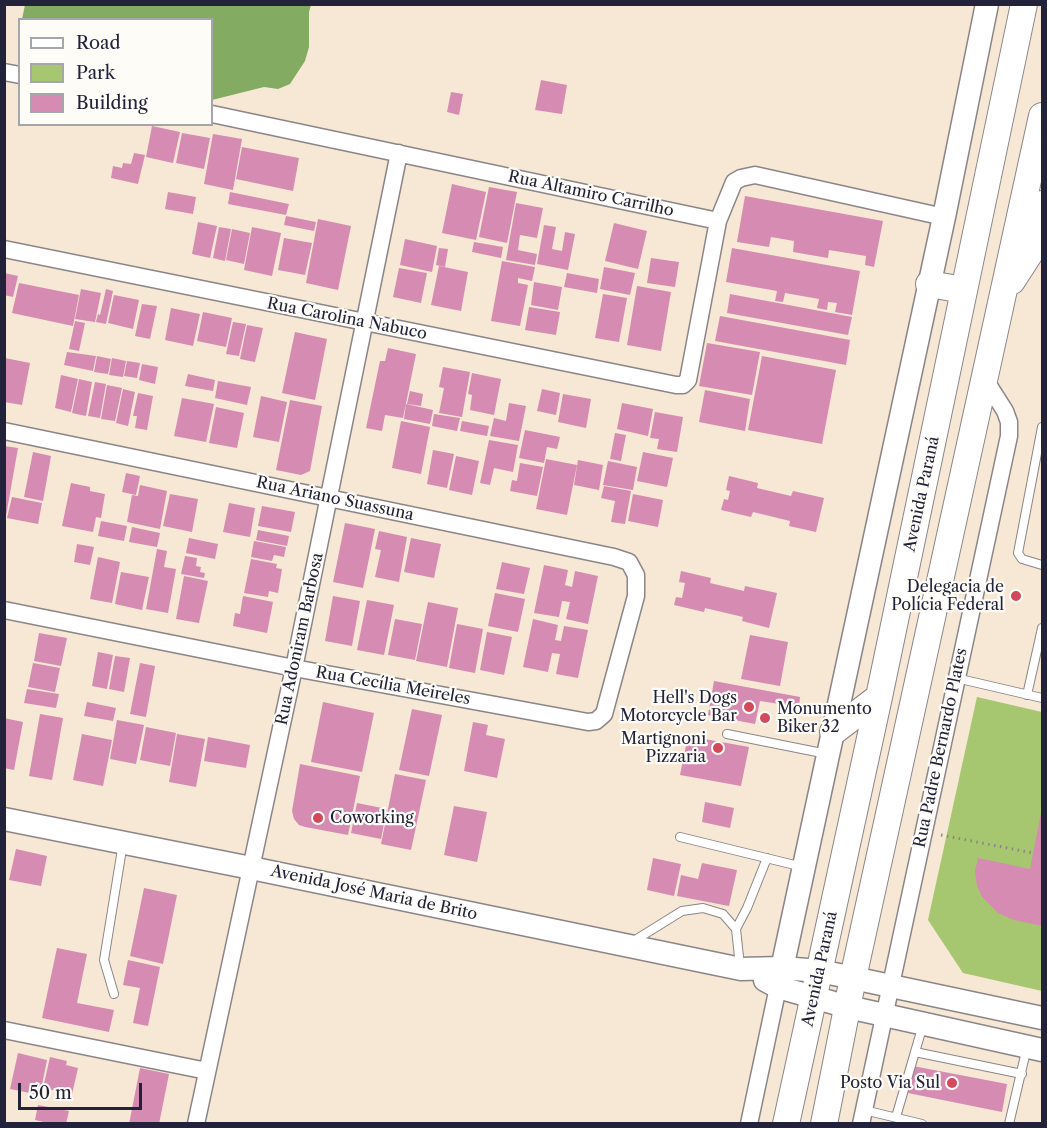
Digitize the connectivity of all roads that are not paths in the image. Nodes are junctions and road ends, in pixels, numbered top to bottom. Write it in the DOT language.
graph roads {
  1 [pos="987,4"];
  2 [pos="1024,4"];
  3 [pos="213,114"];
  4 [pos="1042,116"];
  5 [pos="399,153"];
  6 [pos="1032,170"];
  7 [pos="1042,194"];
  8 [pos="1042,204"];
  9 [pos="944,218"];
  10 [pos="717,221"];
  11 [pos="1038,245"];
  12 [pos="4,249"];
  13 [pos="929,284"];
  14 [pos="964,290"];
  15 [pos="1003,294"];
  16 [pos="364,322"];
  17 [pos="984,378"];
  18 [pos="1042,427"];
  19 [pos="4,431"];
  20 [pos="328,498"];
  21 [pos="1042,565"];
  22 [pos="4,610"];
  23 [pos="1042,628"];
  24 [pos="294,668"];
  25 [pos="956,678"];
  26 [pos="1028,695"];
  27 [pos="879,697"];
  28 [pos="1042,698"];
  29 [pos="604,714"];
  30 [pos="727,734"];
  31 [pos="830,743"];
  32 [pos="4,819"];
  33 [pos="680,837"];
  34 [pos="123,843"];
  35 [pos="767,858"];
  36 [pos="803,867"];
  37 [pos="251,868"];
  38 [pos="736,929"];
  39 [pos="627,945"];
  40 [pos="742,969"];
  41 [pos="820,971"];
  42 [pos="780,978"];
  43 [pos="853,978"];
  44 [pos="890,986"];
  45 [pos="114,994"];
  46 [pos="814,998"];
  47 [pos="848,1007"];
  48 [pos="884,1014"];
  49 [pos="1042,1018"];
  50 [pos="924,1022"];
  51 [pos="4,1030"];
  52 [pos="1035,1049"];
  53 [pos="915,1052"];
  54 [pos="207,1071"];
  55 [pos="1022,1074"];
  56 [pos="862,1117"];
  57 [pos="896,1117"];
  58 [pos="196,1124"];
  59 [pos="749,1124"];
  60 [pos="786,1124"];
  61 [pos="824,1124"];
  62 [pos="922,1124"];
  63 [pos="1009,1124"];
  1 -- 9 [label="main road"];
  2 -- 14 [label="main road, Avenida Paraná"];
  3 -- 5 [label="street, Rua Altamiro Carrilho"];
  4 -- 6 [label="main road"];
  5 -- 10 [label="street, Rua Altamiro Carrilho"];
  5 -- 16 [label="street, Rua Adoniram Barbosa"];
  6 -- 7 [label="main road"];
  6 -- 15 [label="main road"];
  8 -- 11 [label="main road"];
  9 -- 10 [label="street"];
  9 -- 13 [label="main road"];
  10 -- 16 [label="street, Rua Carolina Nabuco"];
  11 -- 15 [label="main road"];
  12 -- 16 [label="street, Rua Carolina Nabuco"];
  13 -- 14 [label="main road"];
  13 -- 31 [label="main road"];
  14 -- 27 [label="main road, Avenida Paraná"];
  15 -- 17 [label="main road"];
  16 -- 20 [label="street, Rua Adoniram Barbosa"];
  17 -- 25 [label="street, Rua Padre Bernardo Plates"];
  17 -- 43 [label="main road"];
  18 -- 21 [label="lane"];
  19 -- 20 [label="street, Rua Ariano Suassuna"];
  20 -- 24 [label="street, Rua Adoniram Barbosa"];
  20 -- 29 [label="street, Rua Ariano Suassuna"];
  22 -- 24 [label="street, Rua Cecília Meireles"];
  23 -- 26 [label="lane"];
  24 -- 29 [label="street, Rua Cecília Meireles"];
  24 -- 37 [label="street, Rua Adoniram Barbosa"];
  25 -- 26 [label="lane"];
  25 -- 44 [label="street, Rua Padre Bernardo Plates"];
  26 -- 28 [label="lane"];
  27 -- 31 [label="main road"];
  27 -- 41 [label="main road, Avenida Paraná"];
  30 -- 31 [label="lane"];
  31 -- 36 [label="main road"];
  32 -- 34 [label="main road, Avenida José Maria de Brito"];
  33 -- 35 [label="lane"];
  34 -- 37 [label="main road, Avenida José Maria de Brito"];
  34 -- 45 [label="lane"];
  35 -- 36 [label="lane"];
  35 -- 38 [label="lane"];
  36 -- 42 [label="main road"];
  37 -- 39 [label="main road, Avenida José Maria de Brito"];
  37 -- 54 [label="street, Rua Adoniram Barbosa"];
  38 -- 39 [label="lane"];
  38 -- 40 [label="lane"];
  39 -- 40 [label="main road, Avenida José Maria de Brito"];
  40 -- 42 [label="main road, Avenida José Maria de Brito"];
  41 -- 42 [label="main road, Avenida José Maria de Brito"];
  41 -- 43 [label="main road, Avenida José Maria de Brito"];
  41 -- 46 [label="main road, Avenida Paraná"];
  42 -- 46 [label="main road, Avenida José Maria de Brito"];
  42 -- 59 [label="street"];
  43 -- 44 [label="main road, Avenida José Maria de Brito"];
  43 -- 47 [label="main road"];
  44 -- 48 [label="street, Rua Padre Bernardo Plates"];
  44 -- 49 [label="main road, Avenida José Maria de Brito"];
  46 -- 47 [label="main road, Avenida José Maria de Brito"];
  46 -- 60 [label="main road, Avenida Paraná"];
  47 -- 48 [label="main road, Avenida José Maria de Brito"];
  47 -- 61 [label="main road"];
  48 -- 50 [label="main road, Avenida José Maria de Brito"];
  48 -- 56 [label="street, Rua Padre Bernardo Plates"];
  50 -- 52 [label="main road, Avenida José Maria de Brito"];
  50 -- 53 [label="lane"];
  51 -- 54 [label="street"];
  52 -- 55 [label="lane"];
  53 -- 55 [label="lane"];
  53 -- 57 [label="lane"];
  54 -- 58 [label="street, Rua Adoniram Barbosa"];
  55 -- 63 [label="lane"];
  56 -- 57 [label="lane"];
  57 -- 62 [label="lane"];
}
